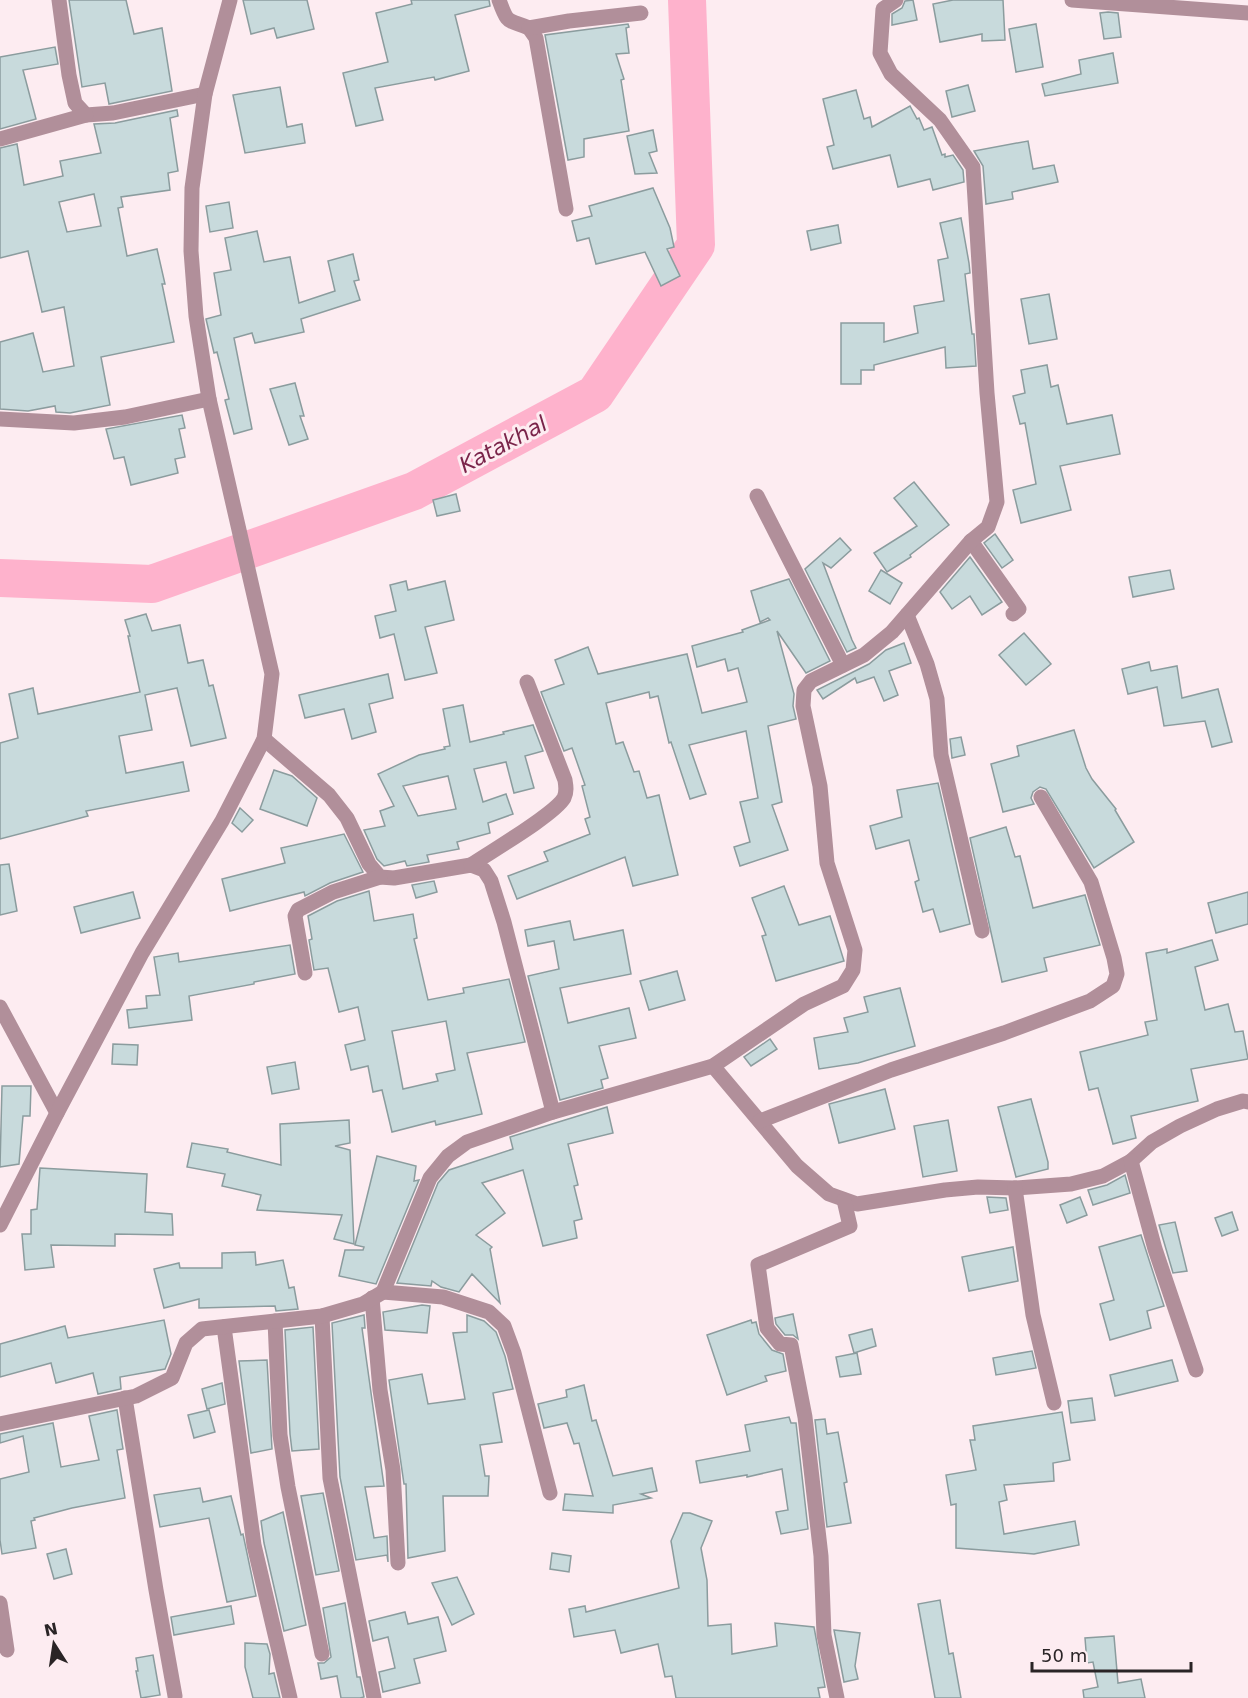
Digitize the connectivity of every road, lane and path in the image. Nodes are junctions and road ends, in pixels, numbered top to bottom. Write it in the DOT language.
graph roads {
  1 [pos="59,0"];
  2 [pos="230,0"];
  3 [pos="499,0"];
  4 [pos="896,0"];
  5 [pos="1072,0"];
  6 [pos="641,13"];
  7 [pos="1248,13"];
  8 [pos="529,28"];
  9 [pos="205,94"];
  10 [pos="86,115"];
  11 [pos="0,139"];
  12 [pos="566,209"];
  13 [pos="209,399"];
  14 [pos="0,419"];
  15 [pos="757,496"];
  16 [pos="971,541"];
  17 [pos="1013,614"];
  18 [pos="908,615"];
  19 [pos="843,665"];
  20 [pos="527,682"];
  21 [pos="264,739"];
  22 [pos="1041,797"];
  23 [pos="471,865"];
  24 [pos="380,877"];
  25 [pos="982,931"];
  26 [pos="305,973"];
  27 [pos="0,1008"];
  28 [pos="712,1066"];
  29 [pos="1248,1102"];
  30 [pos="553,1112"];
  31 [pos="57,1113"];
  32 [pos="760,1121"];
  33 [pos="1131,1161"];
  34 [pos="1015,1188"];
  35 [pos="844,1200"];
  36 [pos="0,1225"];
  37 [pos="377,1295"];
  38 [pos="322,1316"];
  39 [pos="275,1321"];
  40 [pos="224,1327"];
  41 [pos="1196,1370"];
  42 [pos="125,1398"];
  43 [pos="1054,1403"];
  44 [pos="0,1424"];
  45 [pos="550,1493"];
  46 [pos="398,1563"];
  47 [pos="0,1603"];
  48 [pos="7,1650"];
  49 [pos="322,1654"];
  50 [pos="175,1696"];
  51 [pos="290,1698"];
  52 [pos="374,1698"];
  53 [pos="837,1698"];
  1 -- 10 [label="street"];
  2 -- 9 [label="street"];
  3 -- 8 [label="street"];
  4 -- 16 [label="street"];
  5 -- 7 [label="street"];
  6 -- 8 [label="street"];
  8 -- 12 [label="street"];
  9 -- 10 [label="street"];
  9 -- 13 [label="street"];
  10 -- 11 [label="street"];
  13 -- 14 [label="street"];
  13 -- 21 [label="street"];
  15 -- 19 [label="street"];
  16 -- 17 [label="street"];
  16 -- 18 [label="street"];
  18 -- 19 [label="street"];
  18 -- 25 [label="street"];
  19 -- 28 [label="street"];
  20 -- 23 [label="street"];
  21 -- 24 [label="street"];
  21 -- 31 [label="street"];
  22 -- 32 [label="street"];
  23 -- 24 [label="street"];
  23 -- 30 [label="street"];
  24 -- 26 [label="street"];
  27 -- 31 [label="street"];
  28 -- 30 [label="street"];
  28 -- 32 [label="street"];
  29 -- 33 [label="street"];
  30 -- 37 [label="street"];
  31 -- 36 [label="street"];
  32 -- 35 [label="street"];
  33 -- 34 [label="street"];
  33 -- 41 [label="street"];
  34 -- 35 [label="street"];
  34 -- 43 [label="street"];
  35 -- 53 [label="street"];
  37 -- 38 [label="street"];
  37 -- 45 [label="street"];
  37 -- 46 [label="street"];
  38 -- 39 [label="street"];
  38 -- 52 [label="street"];
  39 -- 40 [label="street"];
  39 -- 49 [label="street"];
  40 -- 42 [label="street"];
  40 -- 51 [label="street"];
  42 -- 44 [label="street"];
  42 -- 50 [label="street"];
  47 -- 48 [label="street"];
}
